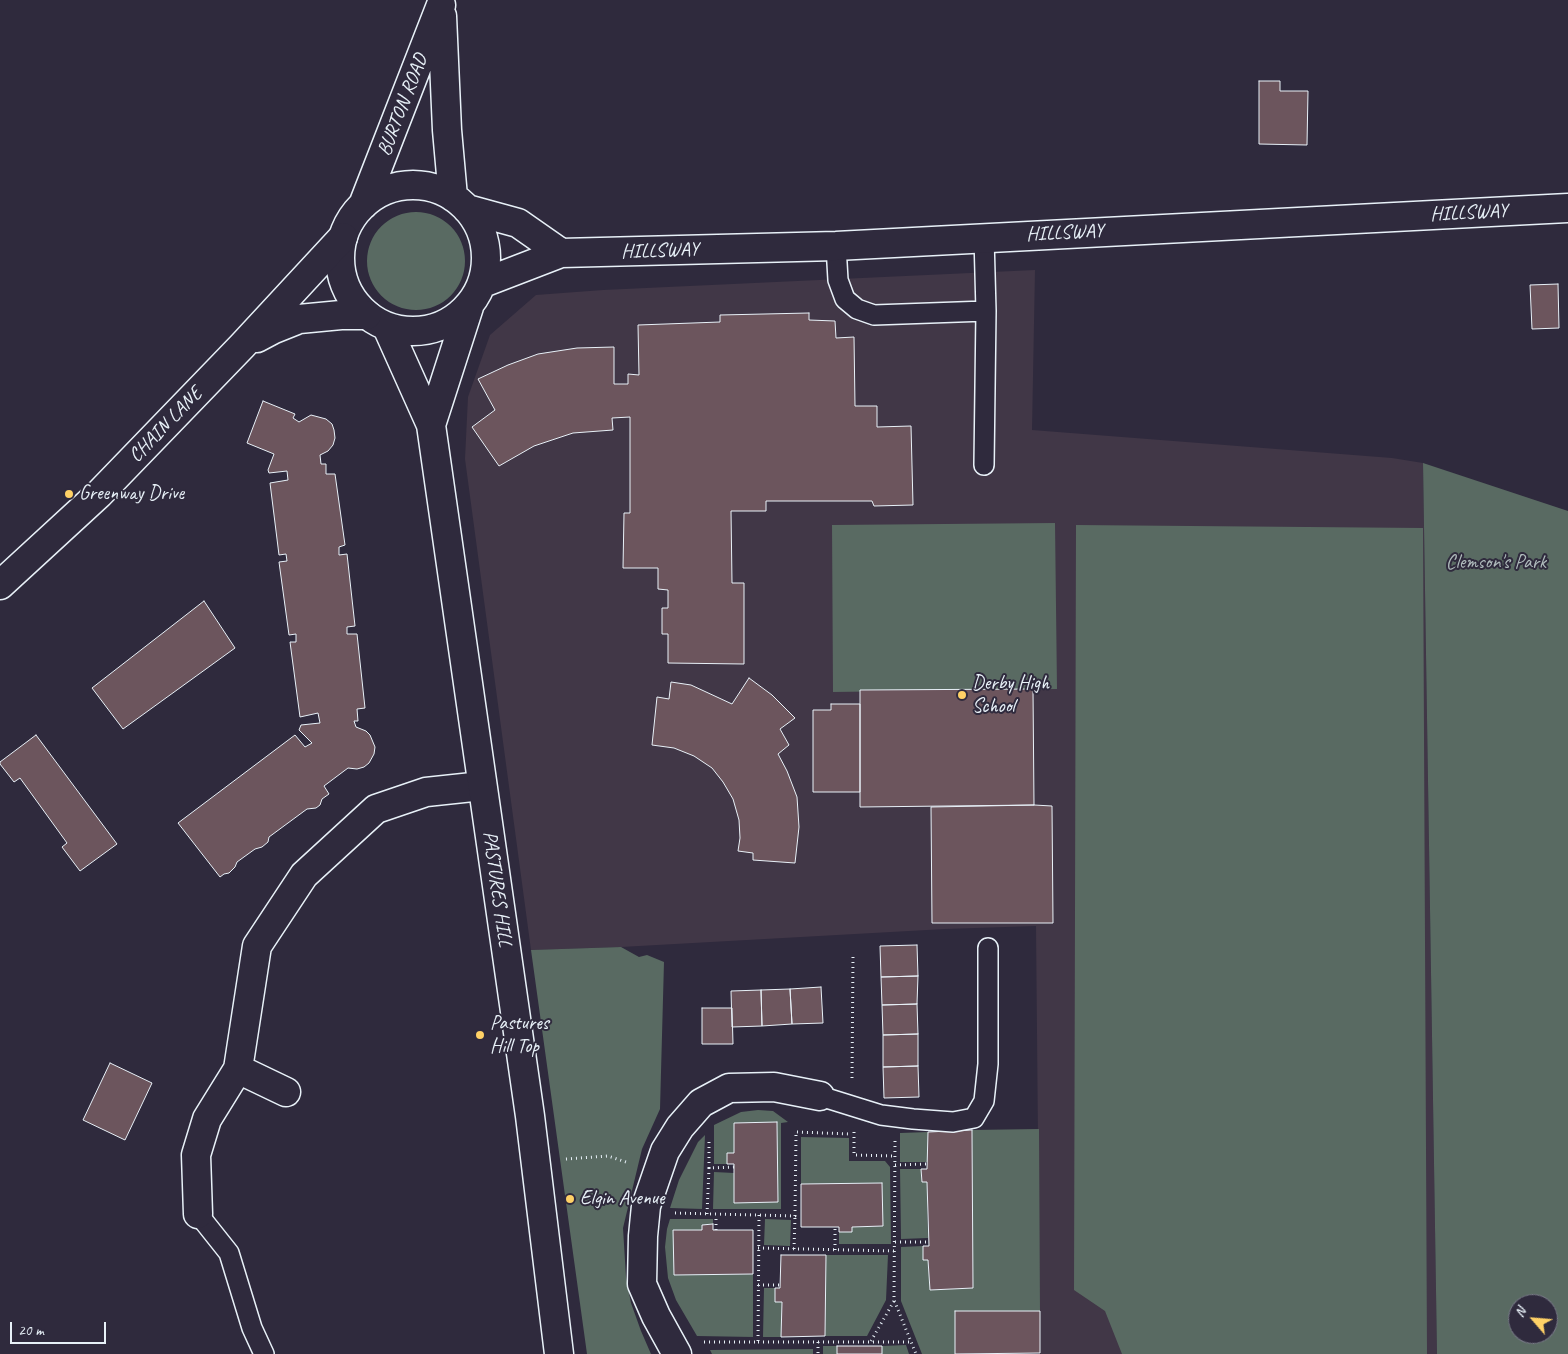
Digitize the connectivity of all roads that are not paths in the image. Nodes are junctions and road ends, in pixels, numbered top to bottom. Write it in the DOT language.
graph roads {
  1 [pos="441,2"];
  2 [pos="460,203"];
  3 [pos="363,204"];
  4 [pos="1568,208"];
  5 [pos="343,237"];
  6 [pos="984,237"];
  7 [pos="836,246"];
  8 [pos="561,253"];
  9 [pos="482,283"];
  10 [pos="469,307"];
  11 [pos="986,311"];
  12 [pos="377,321"];
  13 [pos="242,346"];
  14 [pos="431,425"];
  15 [pos="984,465"];
  16 [pos="2,579"];
  17 [pos="482,786"];
  18 [pos="988,948"];
  19 [pos="238,1069"];
  20 [pos="286,1092"];
  21 [pos="820,1096"];
  22 [pos="198,1214"];
  23 [pos="673,1348"];
  24 [pos="264,1354"];
  25 [pos="559,1354"];
  1 -- 2 [label="street, BURTON ROAD"];
  1 -- 3 [label="street, BURTON ROAD"];
  2 -- 3 [label="street"];
  2 -- 8 [label="street"];
  2 -- 9 [label="street"];
  3 -- 5 [label="street"];
  4 -- 6 [label="street, HILLSWAY"];
  5 -- 12 [label="street"];
  5 -- 13 [label="street, CHAIN LANE"];
  6 -- 7 [label="street, HILLSWAY"];
  6 -- 11 [label="lane"];
  7 -- 8 [label="street, HILLSWAY"];
  7 -- 11 [label="lane"];
  8 -- 9 [label="street, HILLSWAY"];
  9 -- 10 [label="street"];
  10 -- 12 [label="street"];
  10 -- 14 [label="street, PASTURES HILL"];
  11 -- 15 [label="lane"];
  12 -- 13 [label="street, CHAIN LANE"];
  12 -- 14 [label="street, PASTURES HILL"];
  13 -- 16 [label="street, CHAIN LANE"];
  14 -- 17 [label="street, PASTURES HILL"];
  17 -- 19 [label="street"];
  17 -- 25 [label="street, PASTURES HILL"];
  18 -- 21 [label="lane"];
  19 -- 20 [label="street"];
  19 -- 22 [label="street"];
  21 -- 23 [label="street"];
  22 -- 24 [label="lane"];
}
